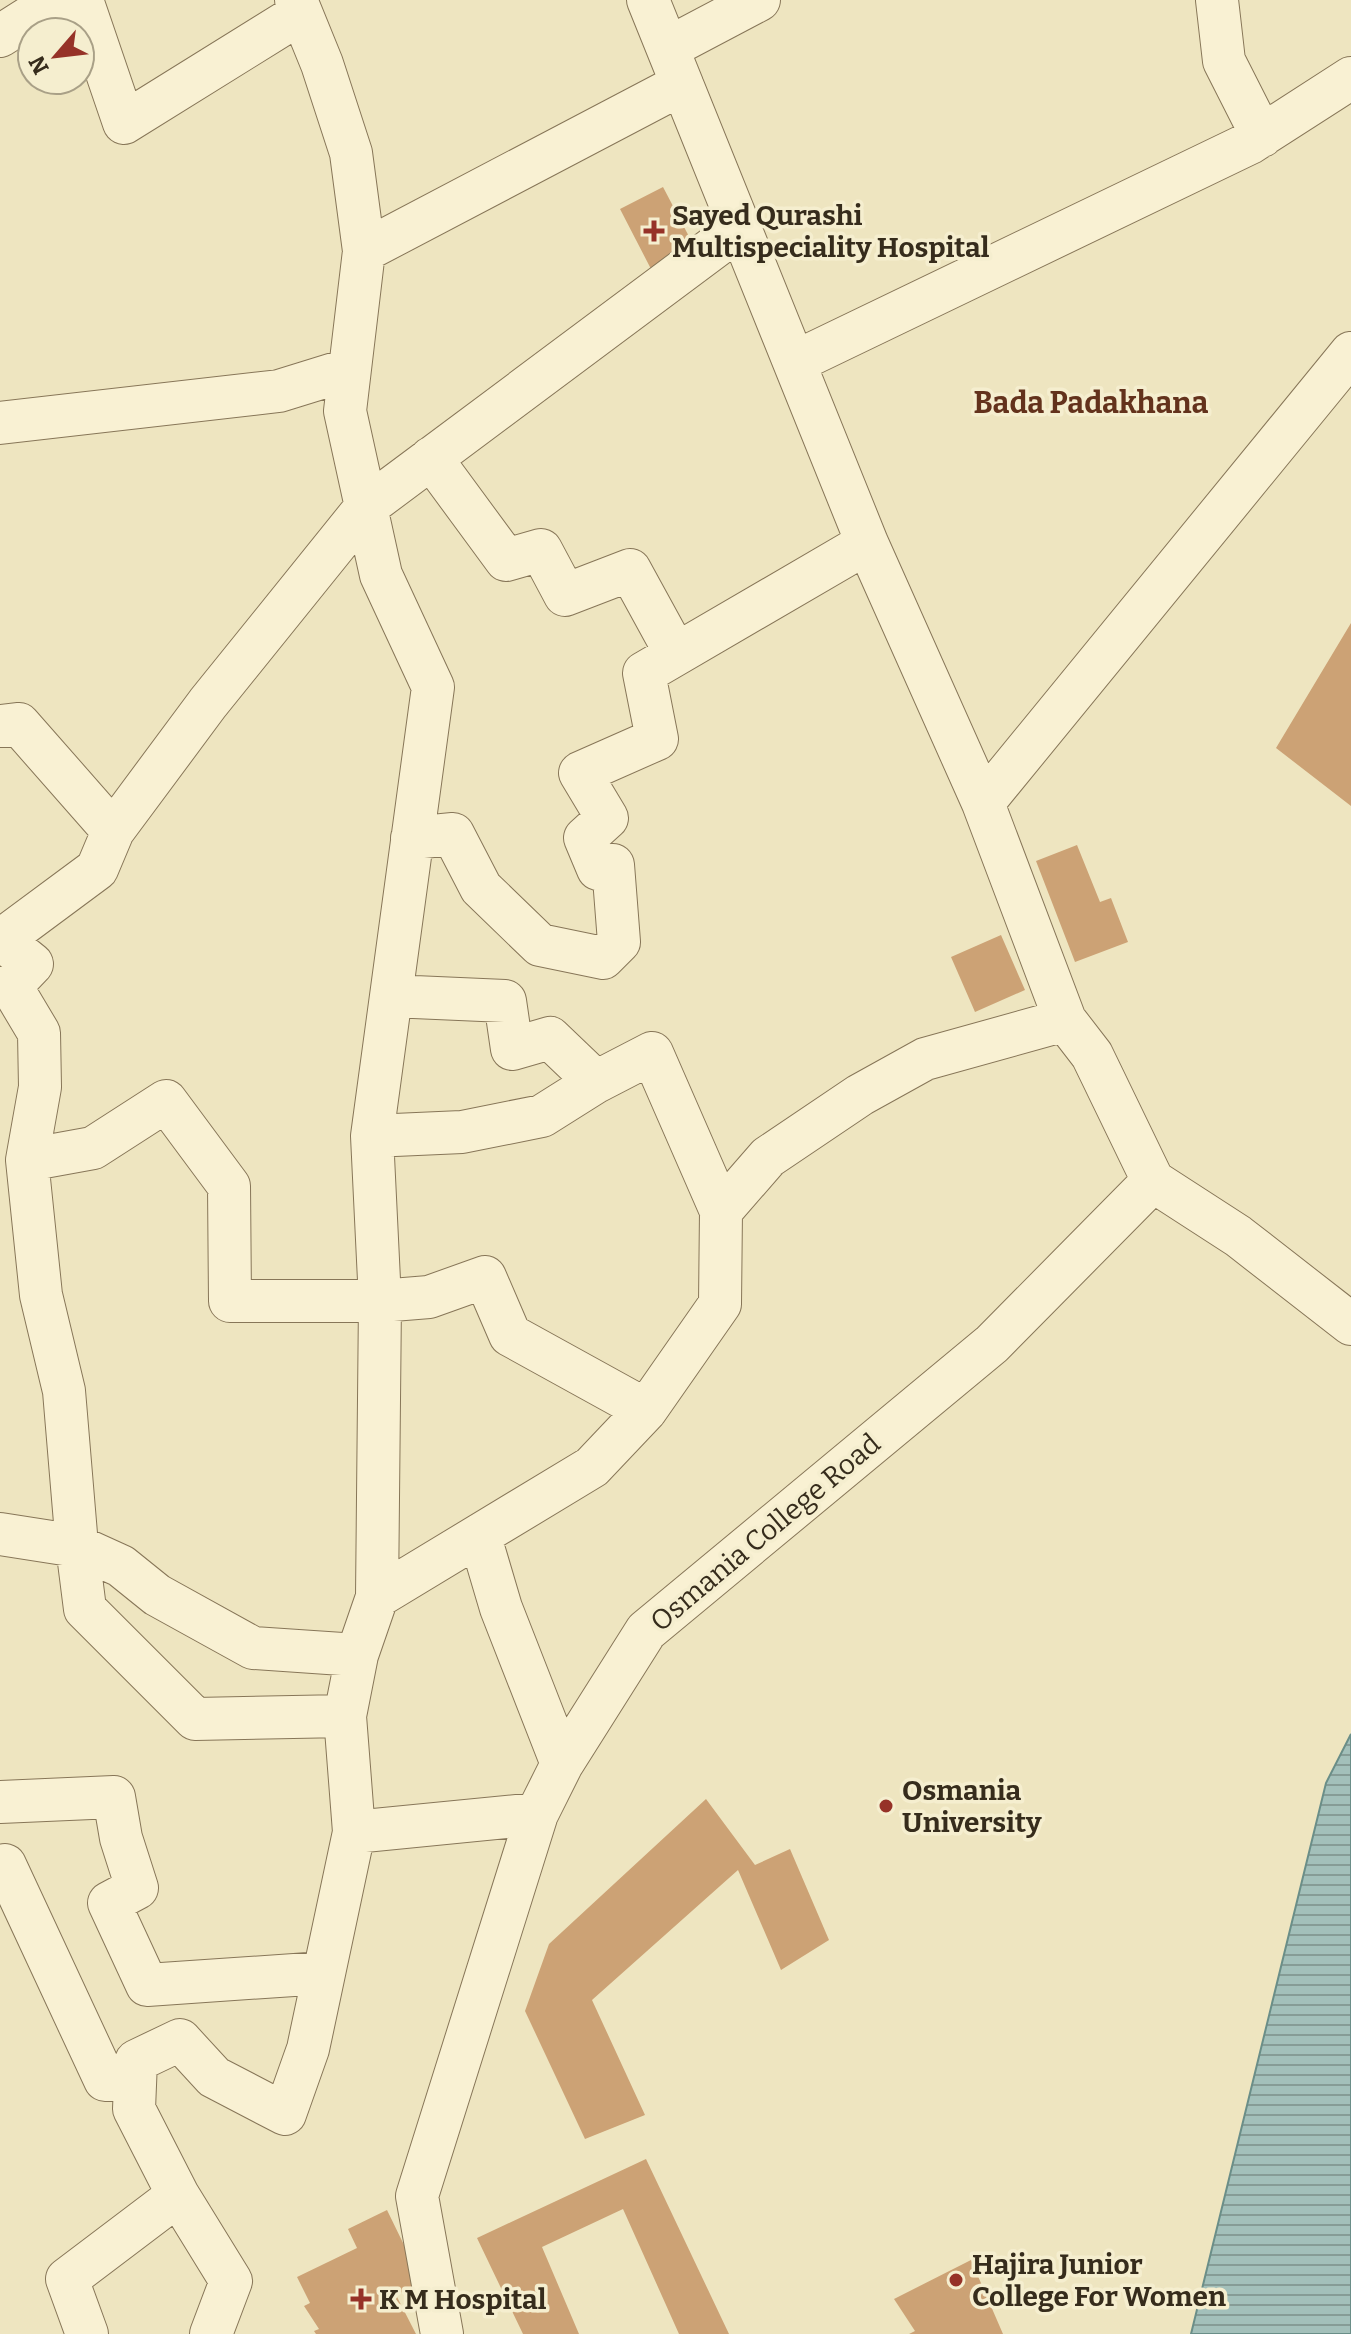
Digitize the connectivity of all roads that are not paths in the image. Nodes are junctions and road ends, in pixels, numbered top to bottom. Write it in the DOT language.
graph roads {
  1 [pos="57,0"];
  2 [pos="82,0"];
  3 [pos="648,0"];
  4 [pos="759,0"];
  5 [pos="1217,0"];
  6 [pos="298,6"];
  7 [pos="0,36"];
  8 [pos="675,66"];
  9 [pos="1351,78"];
  10 [pos="1262,136"];
  11 [pos="740,228"];
  12 [pos="364,251"];
  13 [pos="1351,353"];
  14 [pos="795,362"];
  15 [pos="350,369"];
  16 [pos="0,423"];
  17 [pos="431,458"];
  18 [pos="366,507"];
  19 [pos="867,543"];
  20 [pos="676,654"];
  21 [pos="0,726"];
  22 [pos="983,803"];
  23 [pos="113,831"];
  24 [pos="412,838"];
  25 [pos="1,940"];
  26 [pos="391,996"];
  27 [pos="1065,1020"];
  28 [pos="596,1082"];
  29 [pos="372,1136"];
  30 [pos="27,1160"];
  31 [pos="1153,1181"];
  32 [pos="721,1211"];
  33 [pos="380,1301"];
  34 [pos="1351,1324"];
  35 [pos="646,1410"];
  36 [pos="0,1534"];
  37 [pos="480,1537"];
  38 [pos="77,1546"];
  39 [pos="377,1597"];
  40 [pos="357,1655"];
  41 [pos="345,1716"];
  42 [pos="562,1764"];
  43 [pos="0,1802"];
  44 [pos="537,1814"];
  45 [pos="354,1832"];
  46 [pos="0,1868"];
  47 [pos="323,1973"];
  48 [pos="135,2077"];
  49 [pos="178,2195"];
  50 [pos="87,2334"];
  51 [pos="211,2334"];
  52 [pos="442,2334"];
  1 -- 7 [label="street"];
  2 -- 6 [label="street"];
  3 -- 8 [label="street"];
  4 -- 8 [label="street"];
  5 -- 10 [label="street"];
  6 -- 12 [label="street"];
  8 -- 11 [label="street"];
  8 -- 12 [label="street"];
  9 -- 10 [label="street"];
  10 -- 14 [label="street"];
  11 -- 14 [label="street"];
  11 -- 17 [label="street"];
  12 -- 15 [label="street"];
  13 -- 22 [label="street"];
  14 -- 19 [label="street"];
  15 -- 16 [label="street"];
  15 -- 18 [label="street"];
  17 -- 18 [label="street"];
  17 -- 20 [label="street"];
  18 -- 23 [label="street"];
  18 -- 24 [label="street"];
  19 -- 20 [label="street"];
  19 -- 22 [label="street"];
  20 -- 24 [label="street"];
  21 -- 23 [label="street"];
  22 -- 27 [label="street"];
  23 -- 25 [label="street"];
  24 -- 26 [label="street"];
  25 -- 30 [label="street"];
  26 -- 28 [label="street"];
  26 -- 29 [label="street"];
  27 -- 31 [label="street"];
  27 -- 32 [label="street"];
  28 -- 29 [label="street"];
  28 -- 32 [label="street"];
  29 -- 33 [label="street"];
  30 -- 33 [label="street"];
  30 -- 38 [label="street"];
  31 -- 34 [label="street"];
  31 -- 42 [label="street, Osmania College Road"];
  32 -- 35 [label="street"];
  33 -- 35 [label="street"];
  33 -- 39 [label="street"];
  35 -- 37 [label="street"];
  36 -- 38 [label="street"];
  37 -- 39 [label="street"];
  37 -- 42 [label="street"];
  38 -- 40 [label="street"];
  38 -- 41 [label="street"];
  39 -- 40 [label="street"];
  40 -- 41 [label="street"];
  41 -- 45 [label="street"];
  42 -- 44 [label="street, Osmania College Road"];
  43 -- 47 [label="street"];
  44 -- 45 [label="street"];
  44 -- 52 [label="street, Osmania College Road"];
  45 -- 47 [label="street"];
  46 -- 48 [label="street"];
  47 -- 48 [label="street"];
  48 -- 49 [label="street"];
  49 -- 50 [label="street"];
  49 -- 51 [label="street"];
}
